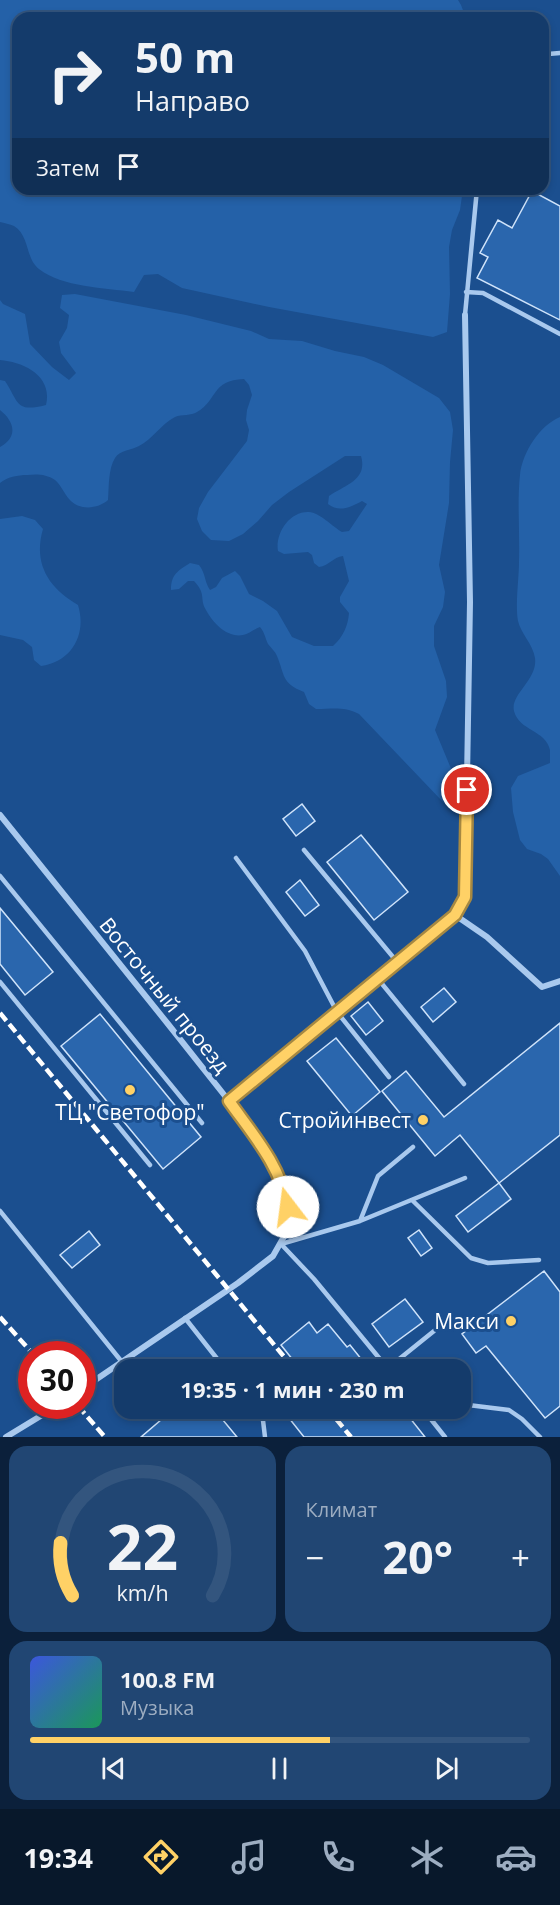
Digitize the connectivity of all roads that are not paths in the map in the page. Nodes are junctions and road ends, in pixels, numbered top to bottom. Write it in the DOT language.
graph roads {
  1 [pos="476,195"];
  2 [pos="466,292"];
  3 [pos="465,315"];
  4 [pos="560,334"];
  5 [pos="0,815"];
  6 [pos="304,850"];
  7 [pos="236,858"];
  8 [pos="0,876"];
  9 [pos="455,915"];
  10 [pos="398,963"];
  11 [pos="378,979"];
  12 [pos="560,981"];
  13 [pos="0,982"];
  14 [pos="337,1012"];
  15 [pos="389,1077"];
  16 [pos="464,1084"];
  17 [pos="229,1101"];
  18 [pos="202,1123"];
  19 [pos="413,1147"];
  20 [pos="150,1165"];
  21 [pos="465,1178"];
  22 [pos="412,1200"];
  23 [pos="0,1211"];
  24 [pos="360,1221"];
  25 [pos="281,1244"];
  26 [pos="540,1260"];
  27 [pos="185,1318"];
  28 [pos="434,1331"];
  29 [pos="120,1359"];
  30 [pos="126,1359"];
  31 [pos="217,1359"];
  32 [pos="381,1359"];
  33 [pos="401,1359"];
  34 [pos="114,1367"];
  35 [pos="96,1380"];
  36 [pos="471,1405"];
  37 [pos="36,1419"];
  38 [pos="263,1419"];
  39 [pos="431,1419"];
  40 [pos="6,1437"];
  41 [pos="265,1437"];
  42 [pos="445,1437"];
  43 [pos="538,1437"];
  1 -- 2 [label="lane"];
  2 -- 3 [label="lane"];
  2 -- 4 [label="lane"];
  3 -- 9 [label="street"];
  5 -- 17 [label="street, Восточный проезд"];
  6 -- 10 [label="lane"];
  7 -- 14 [label="lane"];
  8 -- 18 [label="lane"];
  9 -- 10 [label="street"];
  9 -- 12 [label="street"];
  10 -- 11 [label="street"];
  11 -- 14 [label="street"];
  11 -- 16 [label="lane"];
  13 -- 20 [label="lane"];
  14 -- 15 [label="lane"];
  14 -- 17 [label="street"];
  17 -- 25 [label="street, Восточный проезд"];
  19 -- 24 [label="lane"];
  21 -- 22 [label="lane"];
  22 -- 24 [label="lane"];
  22 -- 26 [label="lane"];
  23 -- 29 [label="lane"];
  24 -- 25 [label="lane"];
  25 -- 27 [label="street, Восточный проезд"];
  25 -- 32 [label="lane"];
  27 -- 30 [label="street, Восточный проезд"];
  27 -- 31 [label="lane"];
  28 -- 33 [label="lane"];
  34 -- 35 [label="street, Восточный проезд"];
  36 -- 43 [label="lane"];
  37 -- 40 [label="street"];
  38 -- 41 [label="lane"];
  39 -- 42 [label="lane"];
}
